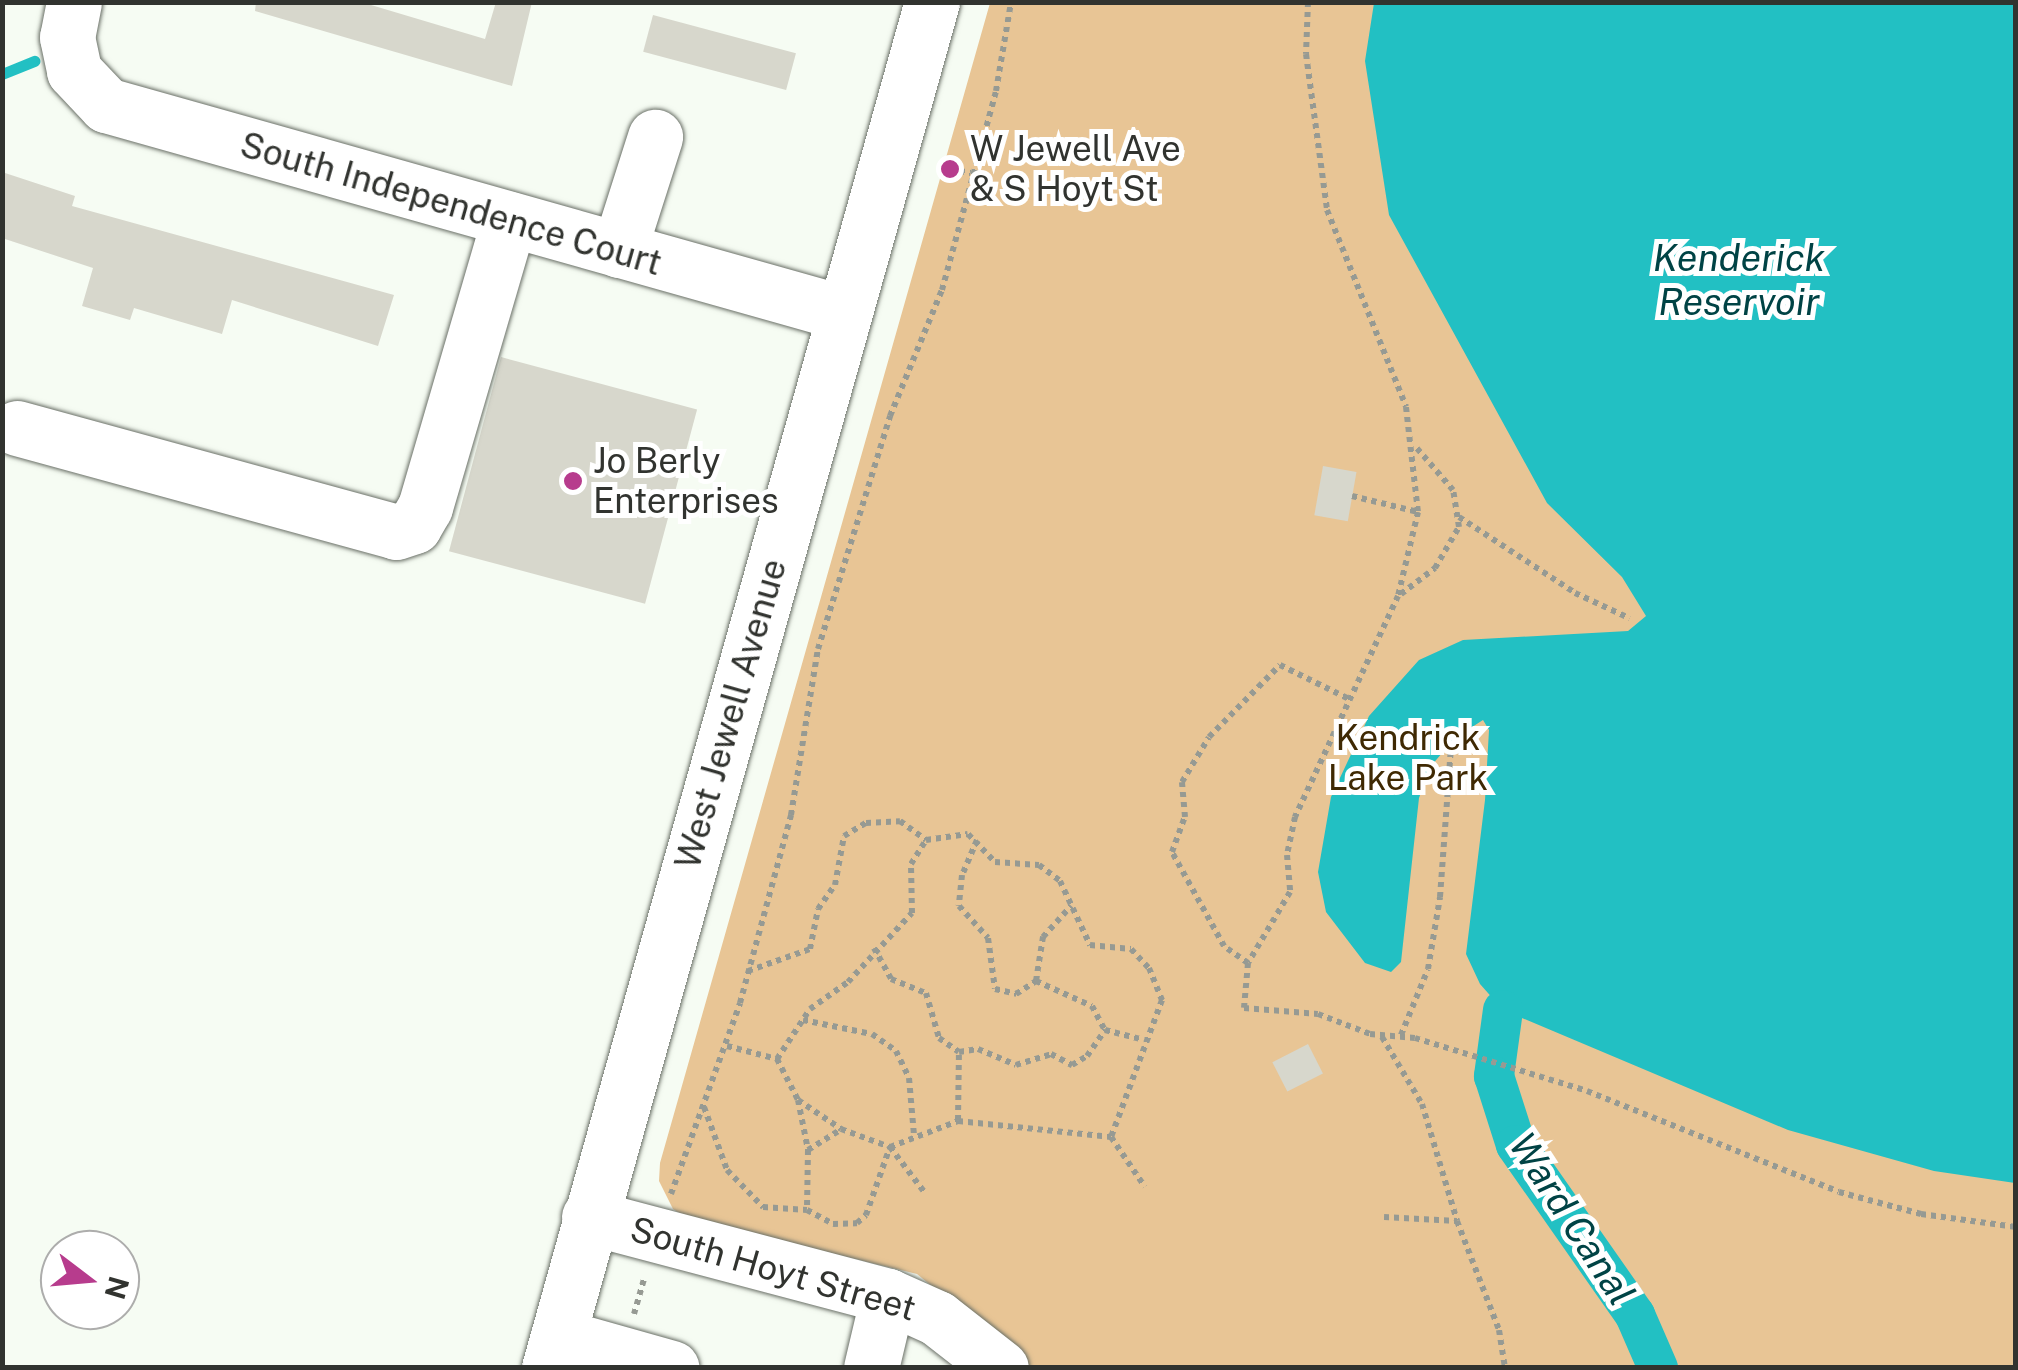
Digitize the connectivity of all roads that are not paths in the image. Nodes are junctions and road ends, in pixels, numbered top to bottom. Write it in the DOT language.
graph roads {
  1 [pos="74,2"];
  2 [pos="932,2"];
  3 [pos="654,137"];
  4 [pos="509,219"];
  5 [pos="619,250"];
  6 [pos="844,313"];
  7 [pos="17,428"];
  8 [pos="589,1216"];
  9 [pos="888,1296"];
  10 [pos="553,1352"];
  11 [pos="672,1368"];
  12 [pos="871,1368"];
  13 [pos="1001,1368"];
  1 -- 4 [label="street, South Independence Court"];
  2 -- 6 [label="street, West Jewell Avenue"];
  3 -- 5 [label="street"];
  4 -- 5 [label="street, South Independence Court"];
  4 -- 7 [label="street"];
  5 -- 6 [label="street, South Independence Court"];
  6 -- 8 [label="street, West Jewell Avenue"];
  8 -- 9 [label="street, South Hoyt Street"];
  8 -- 10 [label="street, West Jewell Avenue"];
  9 -- 12 [label="street"];
  9 -- 13 [label="street, South Hoyt Street"];
  10 -- 11 [label="street"];
}
